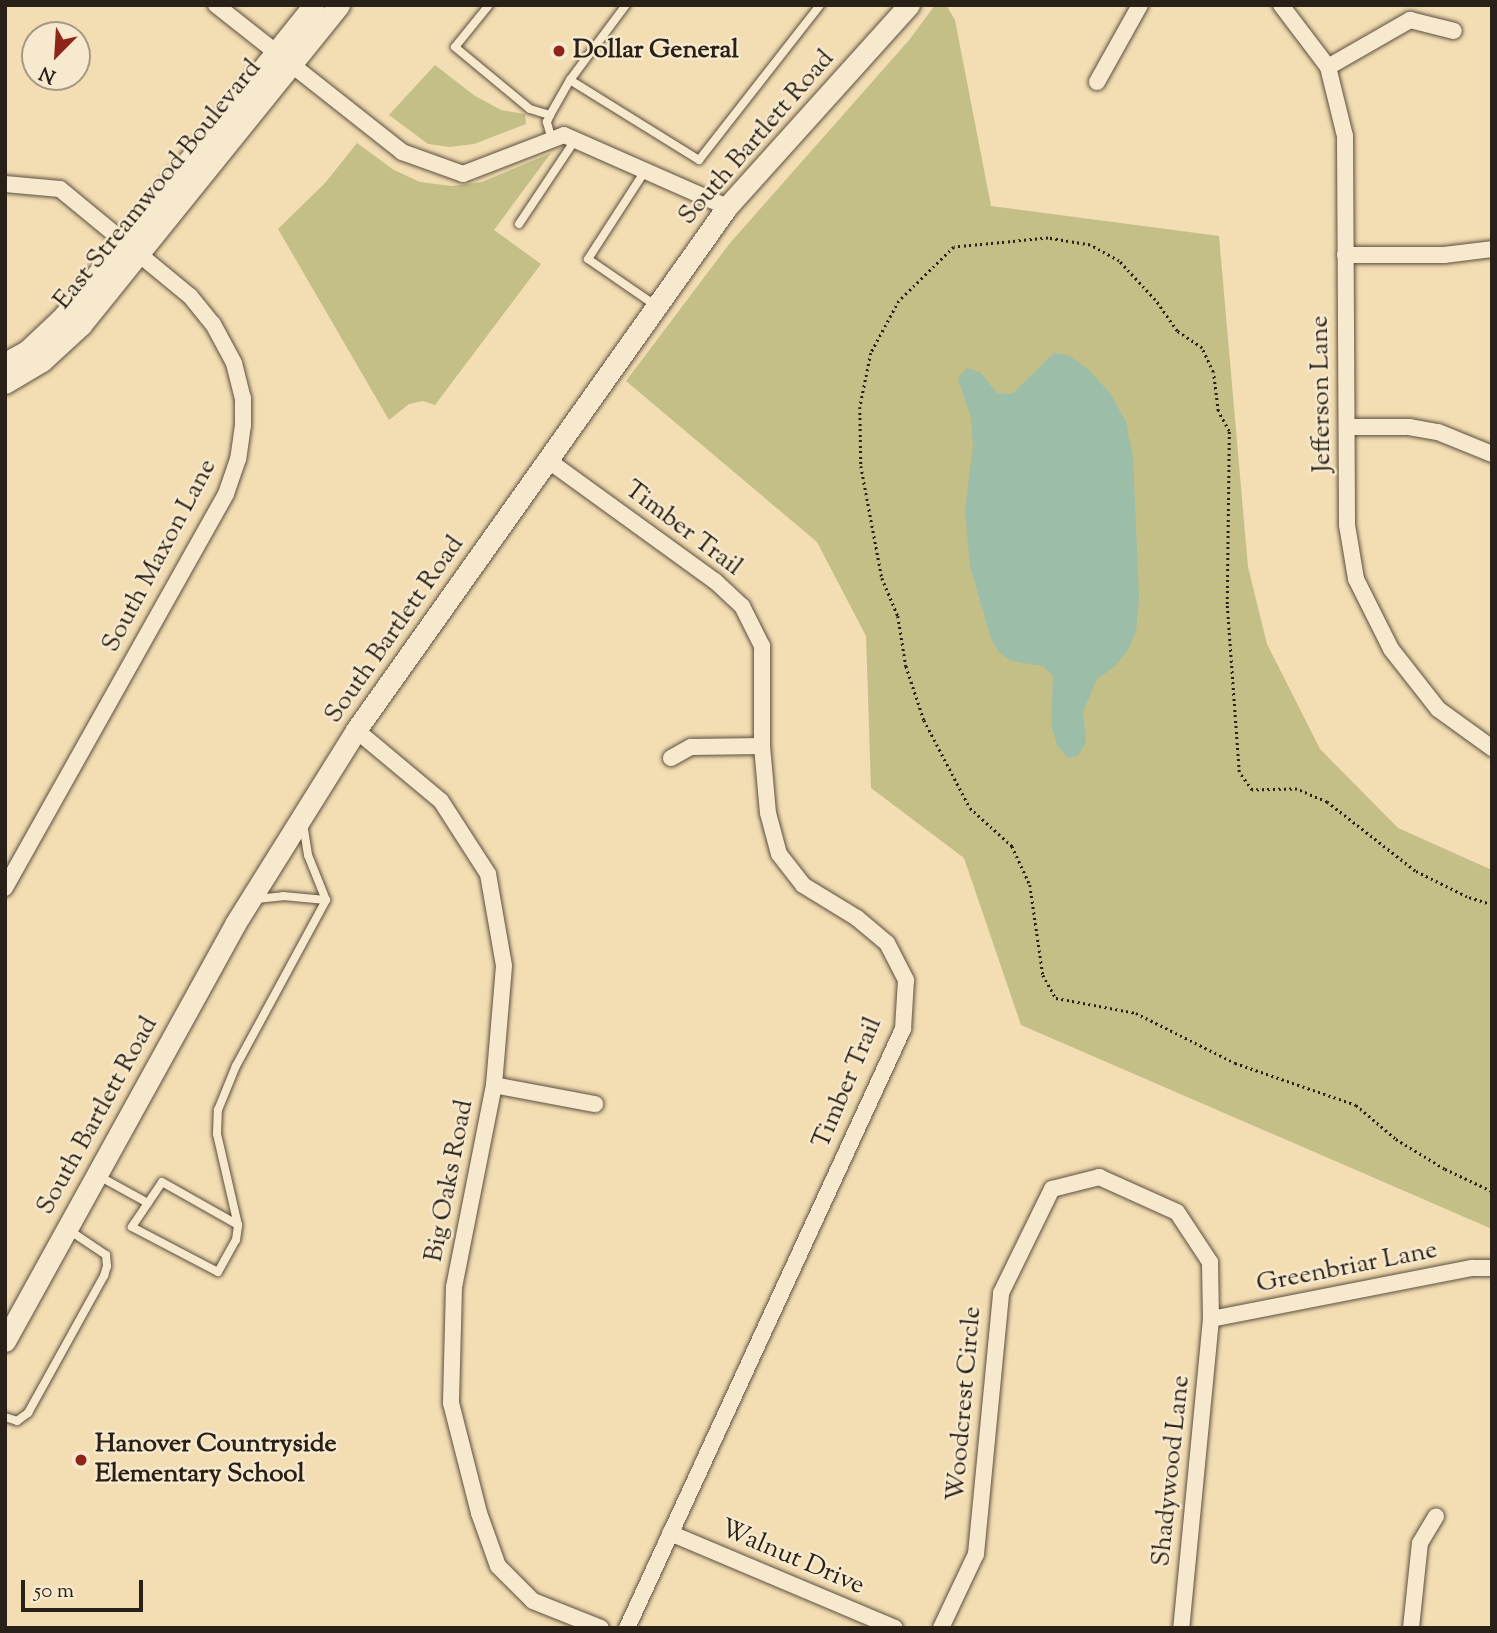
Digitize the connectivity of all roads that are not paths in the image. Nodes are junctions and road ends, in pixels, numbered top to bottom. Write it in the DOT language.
graph roads {
  1 [pos="216,5"];
  2 [pos="314,5"];
  3 [pos="339,5"];
  4 [pos="489,5"];
  5 [pos="626,5"];
  6 [pos="820,5"];
  7 [pos="909,5"];
  8 [pos="1140,5"];
  9 [pos="1282,5"];
  10 [pos="1454,31"];
  11 [pos="283,59"];
  12 [pos="1328,67"];
  13 [pos="570,80"];
  14 [pos="1097,82"];
  15 [pos="550,116"];
  16 [pos="552,140"];
  17 [pos="575,140"];
  18 [pos="645,171"];
  19 [pos="5,184"];
  20 [pos="727,207"];
  21 [pos="519,224"];
  22 [pos="132,248"];
  23 [pos="1492,249"];
  24 [pos="1345,255"];
  25 [pos="657,306"];
  26 [pos="5,363"];
  27 [pos="5,383"];
  28 [pos="1348,427"];
  29 [pos="1492,454"];
  30 [pos="549,461"];
  31 [pos="356,730"];
  32 [pos="762,746"];
  33 [pos="1492,748"];
  34 [pos="671,758"];
  35 [pos="302,818"];
  36 [pos="5,888"];
  37 [pos="251,899"];
  38 [pos="326,900"];
  39 [pos="494,1085"];
  40 [pos="595,1104"];
  41 [pos="97,1175"];
  42 [pos="148,1203"];
  43 [pos="238,1225"];
  44 [pos="67,1229"];
  45 [pos="1492,1268"];
  46 [pos="1211,1319"];
  47 [pos="5,1341"];
  48 [pos="5,1417"];
  49 [pos="1436,1516"];
  50 [pos="670,1533"];
  51 [pos="601,1628"];
  52 [pos="627,1628"];
  53 [pos="895,1628"];
  54 [pos="941,1628"];
  55 [pos="1181,1628"];
  56 [pos="1411,1628"];
  1 -- 11 [label="street"];
  2 -- 11 [label="main road, East Streamwood Boulevard"];
  3 -- 11 [label="main road, East Streamwood Boulevard"];
  4 -- 15 [label="lane"];
  5 -- 13 [label="lane"];
  6 -- 13 [label="lane"];
  7 -- 20 [label="main road, South Bartlett Road"];
  8 -- 14 [label="street"];
  9 -- 12 [label="street, Jefferson Lane"];
  10 -- 12 [label="street"];
  11 -- 16 [label="street"];
  11 -- 22 [label="main road, East Streamwood Boulevard"];
  12 -- 24 [label="street, Jefferson Lane"];
  13 -- 15 [label="lane"];
  15 -- 16 [label="lane"];
  16 -- 17 [label="street"];
  17 -- 18 [label="street"];
  17 -- 21 [label="lane"];
  18 -- 20 [label="street"];
  18 -- 25 [label="lane"];
  19 -- 22 [label="street, South Maxon Lane"];
  20 -- 25 [label="main road, South Bartlett Road"];
  22 -- 26 [label="main road, East Streamwood Boulevard"];
  22 -- 27 [label="main road, East Streamwood Boulevard"];
  22 -- 36 [label="street, South Maxon Lane"];
  23 -- 24 [label="street"];
  24 -- 28 [label="street, Jefferson Lane"];
  25 -- 30 [label="main road, South Bartlett Road"];
  28 -- 29 [label="street"];
  28 -- 33 [label="street, Jefferson Lane"];
  30 -- 31 [label="main road, South Bartlett Road"];
  30 -- 32 [label="street, Timber Trail"];
  31 -- 35 [label="main road, South Bartlett Road"];
  31 -- 39 [label="street, Big Oaks Road"];
  32 -- 34 [label="street"];
  32 -- 50 [label="street, Timber Trail"];
  35 -- 37 [label="main road, South Bartlett Road"];
  35 -- 38 [label="lane"];
  37 -- 38 [label="lane"];
  37 -- 41 [label="main road, South Bartlett Road"];
  38 -- 43 [label="lane"];
  39 -- 40 [label="street"];
  39 -- 51 [label="street, Big Oaks Road"];
  41 -- 42 [label="lane"];
  41 -- 44 [label="main road, South Bartlett Road"];
  42 -- 43 [label="lane"];
  42 -- 43 [label="lane"];
  44 -- 47 [label="main road, South Bartlett Road"];
  44 -- 48 [label="lane"];
  45 -- 46 [label="street, Greenbriar Lane"];
  46 -- 54 [label="street, Woodcrest Circle"];
  46 -- 55 [label="street, Shadywood Lane"];
  49 -- 56 [label="street"];
  50 -- 52 [label="street, Timber Trail"];
  50 -- 53 [label="street, Walnut Drive"];
}
